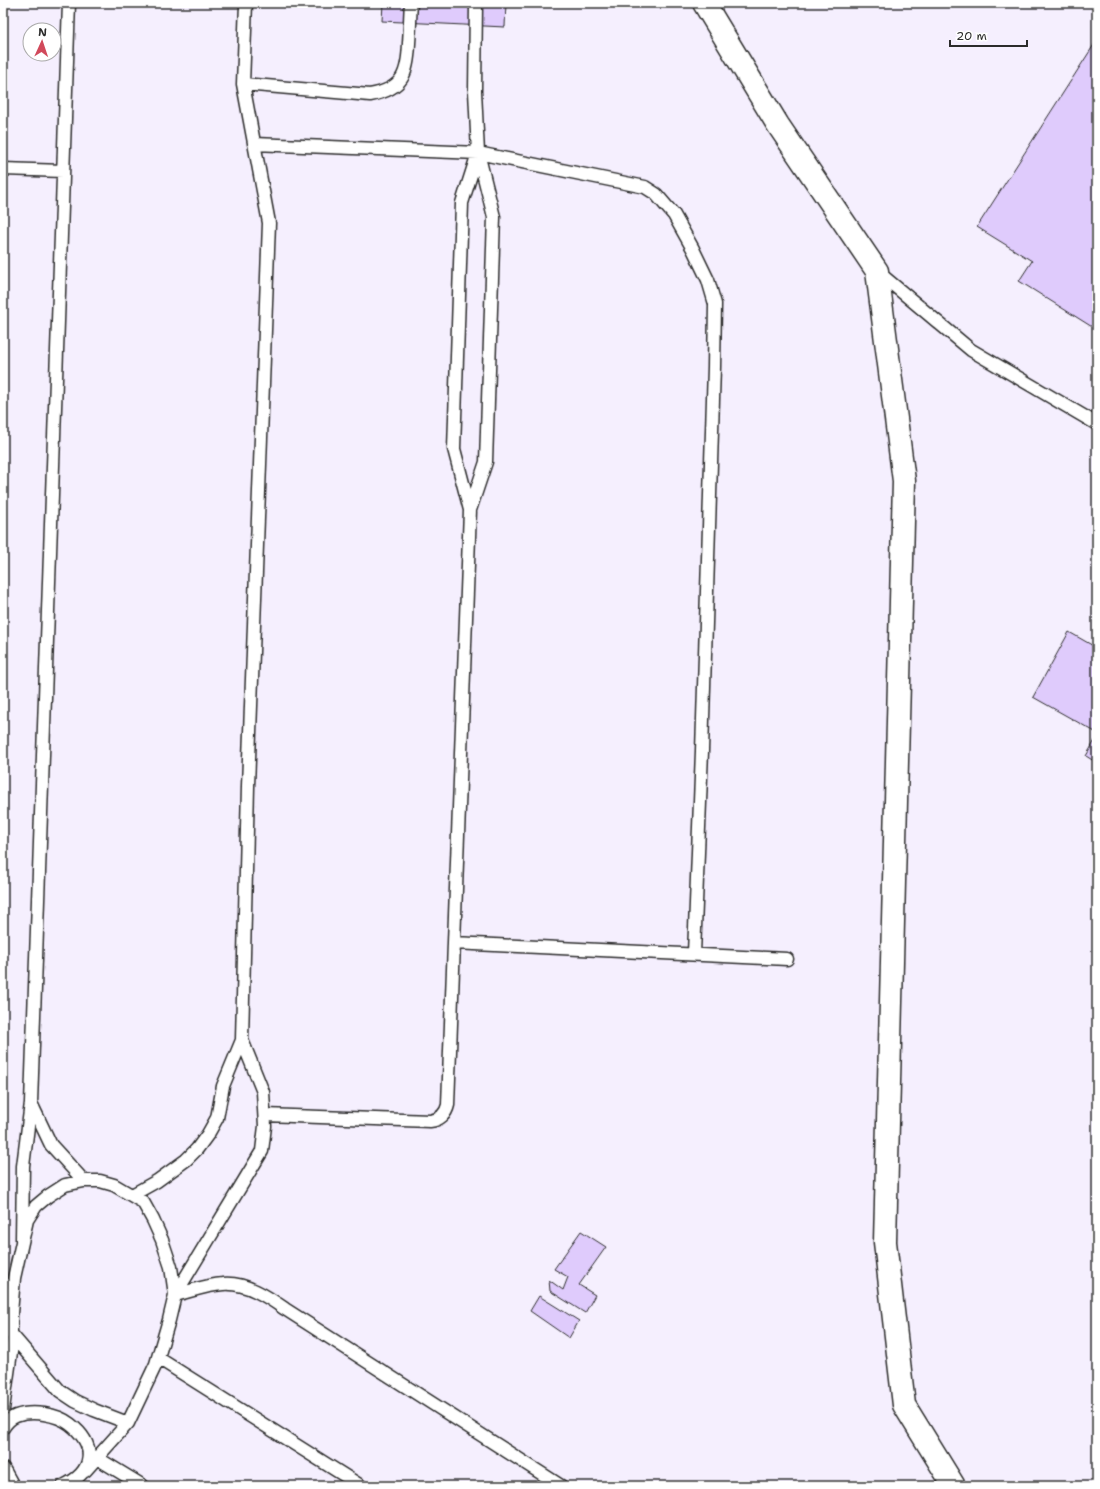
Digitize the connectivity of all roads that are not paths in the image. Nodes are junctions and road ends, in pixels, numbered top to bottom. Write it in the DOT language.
graph roads {
  1 [pos="69,3"];
  2 [pos="246,3"];
  3 [pos="411,3"];
  4 [pos="476,3"];
  5 [pos="704,3"];
  6 [pos="243,84"];
  7 [pos="254,144"];
  8 [pos="478,153"];
  9 [pos="3,169"];
  10 [pos="63,171"];
  11 [pos="877,271"];
  12 [pos="1097,424"];
  13 [pos="470,510"];
  14 [pos="454,943"];
  15 [pos="694,954"];
  16 [pos="787,959"];
  17 [pos="242,1040"];
  18 [pos="31,1103"];
  19 [pos="265,1115"];
  20 [pos="84,1181"];
  21 [pos="132,1195"];
  22 [pos="22,1240"];
  23 [pos="175,1295"];
  24 [pos="13,1338"];
  25 [pos="158,1358"];
  26 [pos="8,1375"];
  27 [pos="3,1387"];
  28 [pos="3,1409"];
  29 [pos="128,1423"];
  30 [pos="3,1428"];
  31 [pos="97,1458"];
  32 [pos="3,1468"];
  33 [pos="85,1471"];
  34 [pos="13,1486"];
  35 [pos="63,1486"];
  36 [pos="144,1486"];
  37 [pos="361,1486"];
  38 [pos="561,1486"];
  39 [pos="954,1486"];
  1 -- 10 [label="lane"];
  2 -- 6 [label="lane"];
  3 -- 6 [label="lane"];
  4 -- 8 [label="lane"];
  5 -- 11 [label="street"];
  6 -- 7 [label="lane"];
  7 -- 8 [label="lane"];
  7 -- 17 [label="lane"];
  8 -- 13 [label="lane"];
  8 -- 13 [label="lane"];
  8 -- 15 [label="lane"];
  9 -- 10 [label="lane"];
  10 -- 18 [label="lane"];
  11 -- 12 [label="lane"];
  11 -- 39 [label="street"];
  13 -- 14 [label="lane"];
  14 -- 15 [label="lane"];
  14 -- 19 [label="lane"];
  15 -- 16 [label="lane"];
  17 -- 19 [label="lane"];
  17 -- 21 [label="lane"];
  18 -- 20 [label="lane"];
  18 -- 22 [label="lane"];
  19 -- 23 [label="lane"];
  20 -- 21 [label="lane"];
  20 -- 22 [label="lane"];
  21 -- 23 [label="lane"];
  22 -- 24 [label="lane"];
  23 -- 25 [label="lane"];
  23 -- 38 [label="lane"];
  24 -- 26 [label="lane"];
  24 -- 29 [label="lane"];
  25 -- 29 [label="lane"];
  25 -- 37 [label="lane"];
  26 -- 27 [label="lane"];
  26 -- 28 [label="lane"];
  29 -- 31 [label="lane"];
  30 -- 33 [label="lane"];
  31 -- 33 [label="lane"];
  31 -- 36 [label="lane"];
  32 -- 34 [label="lane"];
  33 -- 35 [label="lane"];
}
